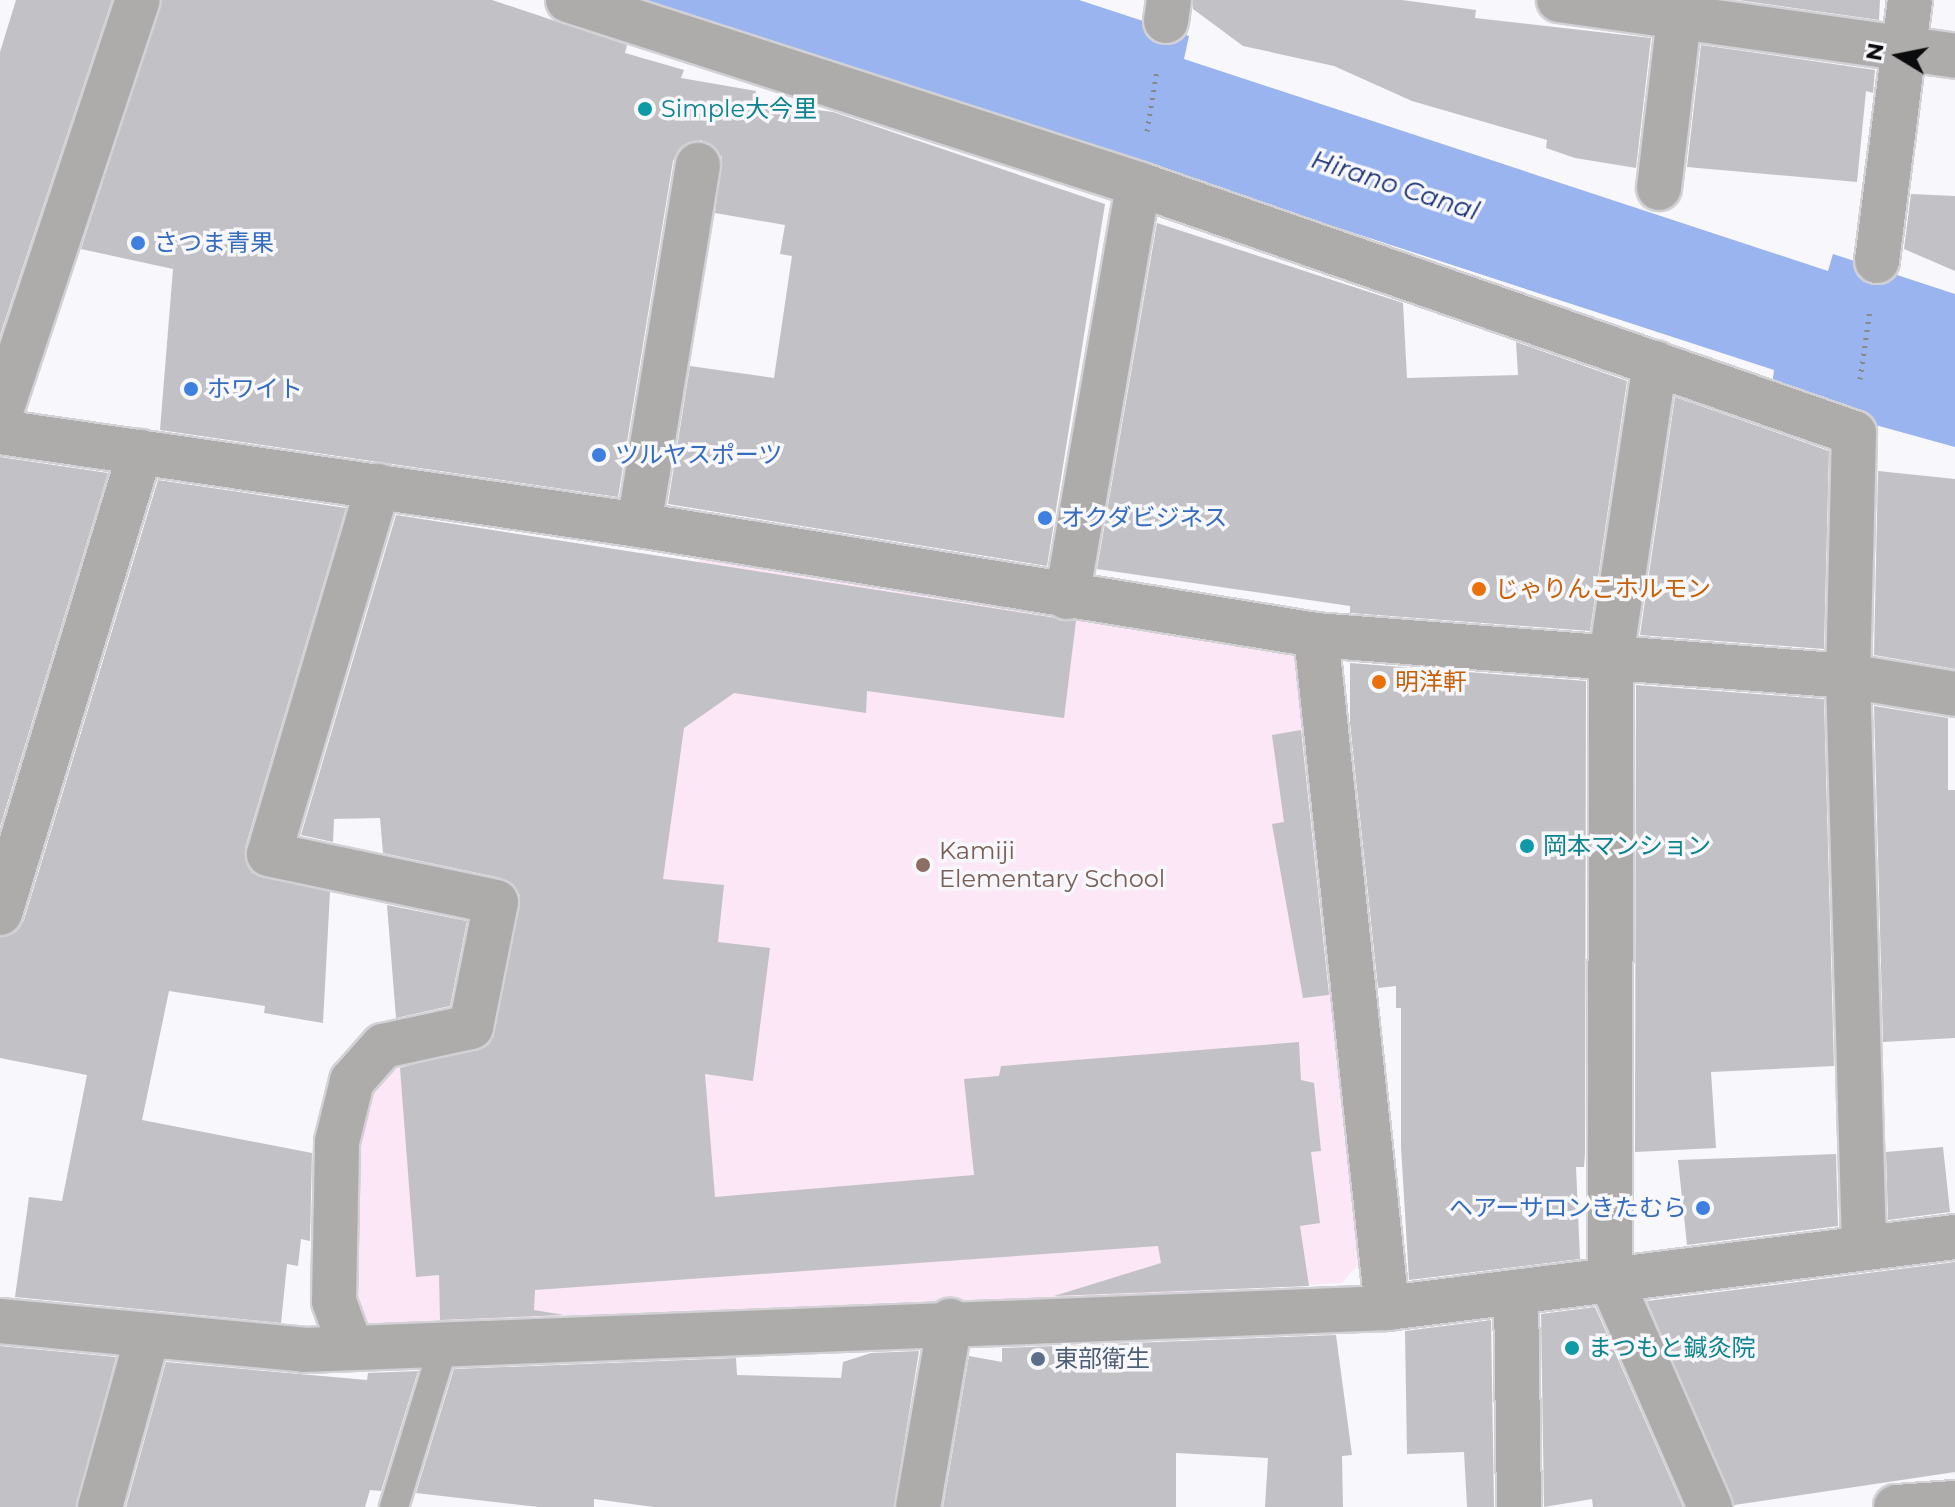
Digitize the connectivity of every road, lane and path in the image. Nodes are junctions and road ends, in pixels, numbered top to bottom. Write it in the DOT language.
graph roads {
  1 [pos="138,0"];
  2 [pos="568,0"];
  3 [pos="1559,0"];
  4 [pos="1910,0"];
  5 [pos="1680,7"];
  6 [pos="1167,11"];
  7 [pos="1905,50"];
  8 [pos="1955,56"];
  9 [pos="698,165"];
  10 [pos="1138,184"];
  11 [pos="1659,188"];
  12 [pos="1877,261"];
  13 [pos="1655,363"];
  14 [pos="1858,395"];
  15 [pos="0,414"];
  16 [pos="0,432"];
  17 [pos="140,452"];
  18 [pos="378,486"];
  19 [pos="639,525"];
  20 [pos="1067,597"];
  21 [pos="1316,635"];
  22 [pos="1611,658"];
  23 [pos="1848,676"];
  24 [pos="1955,694"];
  25 [pos="0,913"];
  26 [pos="1955,1237"];
  27 [pos="1864,1244"];
  28 [pos="1610,1278"];
  29 [pos="1516,1292"];
  30 [pos="1387,1308"];
  31 [pos="0,1321"];
  32 [pos="950,1321"];
  33 [pos="147,1338"];
  34 [pos="444,1343"];
  35 [pos="351,1348"];
  36 [pos="1953,1504"];
  37 [pos="402,1506"];
  38 [pos="100,1507"];
  39 [pos="918,1507"];
  40 [pos="1519,1507"];
  41 [pos="1710,1507"];
  42 [pos="1896,1507"];
  1 -- 15 [label="street"];
  2 -- 10 [label="street"];
  3 -- 5 [label="street"];
  4 -- 7 [label="street"];
  5 -- 7 [label="street"];
  5 -- 11 [label="street"];
  6 -- 10 [label="path"];
  7 -- 8 [label="street"];
  7 -- 12 [label="street"];
  9 -- 19 [label="street"];
  10 -- 13 [label="street"];
  10 -- 20 [label="street"];
  12 -- 14 [label="path"];
  13 -- 22 [label="street"];
  13 -- 23 [label="street"];
  16 -- 17 [label="street"];
  17 -- 18 [label="street"];
  17 -- 25 [label="street"];
  18 -- 19 [label="street"];
  18 -- 35 [label="street"];
  19 -- 20 [label="street"];
  20 -- 21 [label="street"];
  21 -- 22 [label="street"];
  21 -- 30 [label="street"];
  22 -- 23 [label="street"];
  22 -- 28 [label="street"];
  23 -- 24 [label="street"];
  23 -- 27 [label="street"];
  26 -- 27 [label="street"];
  27 -- 28 [label="street"];
  28 -- 29 [label="street"];
  28 -- 41 [label="street"];
  29 -- 30 [label="street"];
  29 -- 40 [label="street"];
  30 -- 32 [label="street"];
  31 -- 33 [label="street"];
  32 -- 34 [label="street"];
  32 -- 39 [label="street"];
  33 -- 35 [label="street"];
  33 -- 38 [label="street"];
  34 -- 35 [label="street"];
  34 -- 37 [label="lane"];
  36 -- 42 [label="street"];
}
